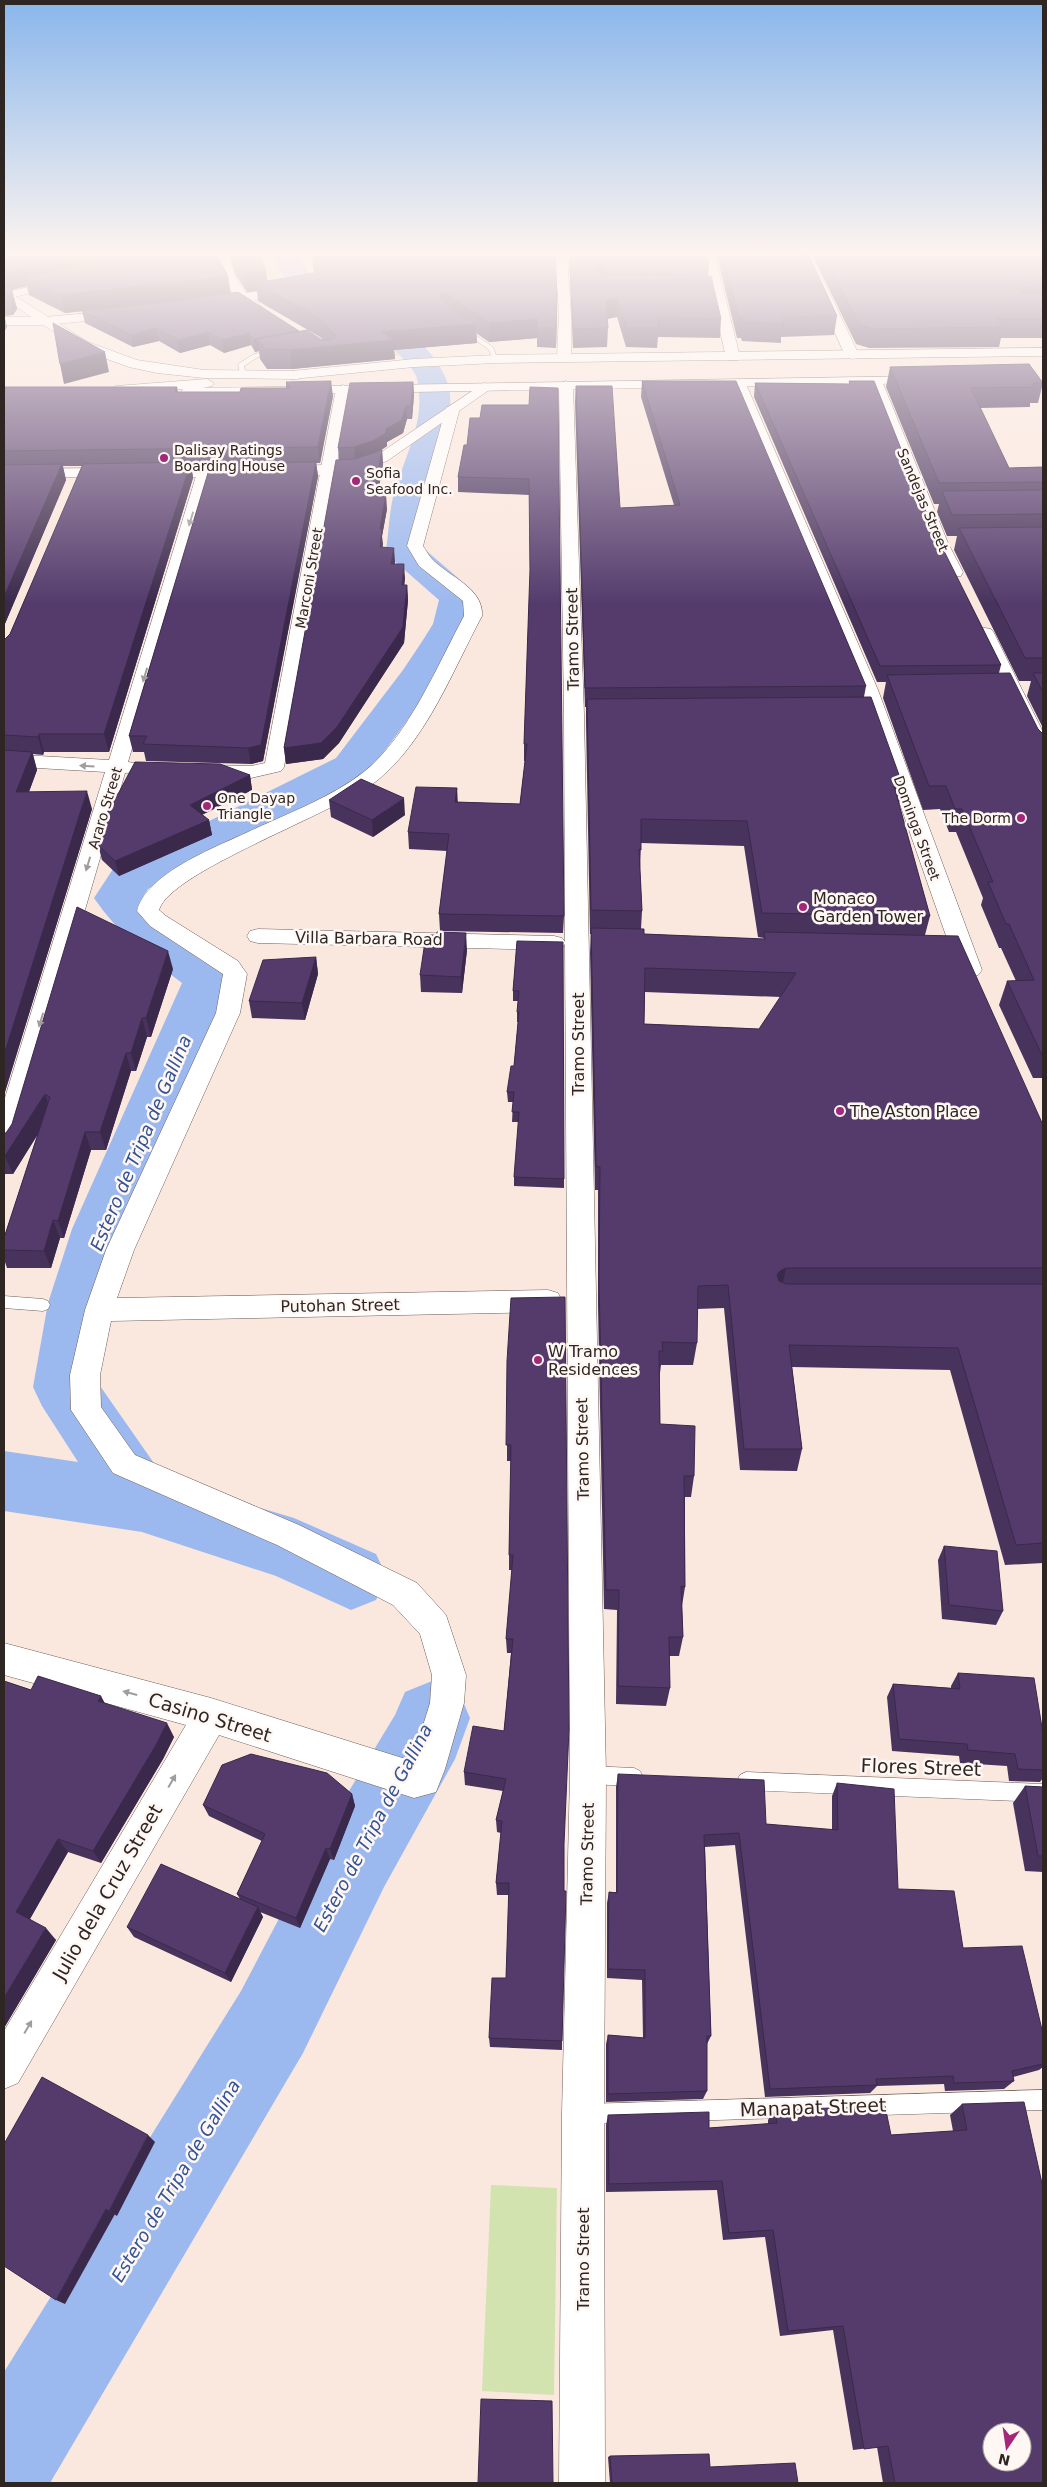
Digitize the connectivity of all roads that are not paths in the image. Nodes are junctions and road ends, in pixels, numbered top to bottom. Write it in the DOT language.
graph roads {
  1 [pos="216,372"];
  2 [pos="327,372"];
  3 [pos="565,372"];
  4 [pos="243,374"];
  5 [pos="298,375"];
  6 [pos="935,380"];
  7 [pos="875,381"];
  8 [pos="739,384"];
  9 [pos="566,385"];
  10 [pos="484,387"];
  11 [pos="343,390"];
  12 [pos="450,403"];
  13 [pos="329,470"];
  14 [pos="79,473"];
  15 [pos="205,473"];
  16 [pos="4,474"];
  17 [pos="72,491"];
  18 [pos="961,586"];
  19 [pos="978,620"];
  20 [pos="1002,688"];
  21 [pos="1035,688"];
  22 [pos="870,690"];
  23 [pos="890,690"];
  24 [pos="1043,750"];
  25 [pos="4,760"];
  26 [pos="118,768"];
  27 [pos="156,769"];
  28 [pos="184,770"];
  29 [pos="258,936"];
  30 [pos="587,944"];
  31 [pos="977,986"];
  32 [pos="4,1142"];
  33 [pos="580,1300"];
  34 [pos="4,1302"];
  35 [pos="44,1305"];
  36 [pos="100,1310"];
  37 [pos="4,1659"];
  38 [pos="211,1715"];
  39 [pos="588,1775"];
  40 [pos="647,1777"];
  41 [pos="726,1780"];
  42 [pos="1043,1793"];
  43 [pos="4,2069"];
  44 [pos="1043,2100"];
  45 [pos="583,2114"];
  46 [pos="582,2483"];
  1 -- 4 [label="street"];
  2 -- 5 [label="street"];
  3 -- 9 [label="street, Tramo Street"];
  4 -- 5 [label="street"];
  5 -- 11 [label="street"];
  6 -- 7 [label="street"];
  7 -- 8 [label="street"];
  7 -- 18 [label="street, Sandejas Street"];
  8 -- 9 [label="street"];
  8 -- 22 [label="street, Dominga Street"];
  9 -- 10 [label="street"];
  9 -- 30 [label="street, Tramo Street"];
  10 -- 12 [label="street"];
  10 -- 12 [label="street"];
  11 -- 12 [label="street"];
  11 -- 13 [label="street, Marconi Street"];
  12 -- 13 [label="street"];
  12 -- 36 [label="street"];
  13 -- 15 [label="street"];
  13 -- 28 [label="street, Marconi Street"];
  14 -- 15 [label="street"];
  14 -- 16 [label="street"];
  14 -- 17 [label="street"];
  15 -- 26 [label="street, Araro Street, one-way"];
  19 -- 20 [label="street"];
  20 -- 21 [label="street"];
  20 -- 24 [label="street"];
  22 -- 23 [label="street"];
  22 -- 31 [label="street, Dominga Street"];
  26 -- 25 [label="street, one-way"];
  26 -- 27 [label="street"];
  26 -- 32 [label="street, Araro Street, one-way"];
  29 -- 30 [label="street, Villa Barbara Road"];
  30 -- 33 [label="street, Tramo Street"];
  33 -- 36 [label="street, Putohan Street"];
  33 -- 39 [label="street, Tramo Street"];
  34 -- 35 [label="lane"];
  36 -- 38 [label="street, Casino Street"];
  38 -- 37 [label="street, Casino Street, one-way"];
  43 -- 38 [label="street, Julio dela Cruz Street, one-way"];
  39 -- 40 [label="lane"];
  39 -- 45 [label="street, Tramo Street"];
  41 -- 42 [label="lane, Flores Street"];
  44 -- 45 [label="lane, Manapat Street"];
  45 -- 46 [label="street, Tramo Street"];
}
